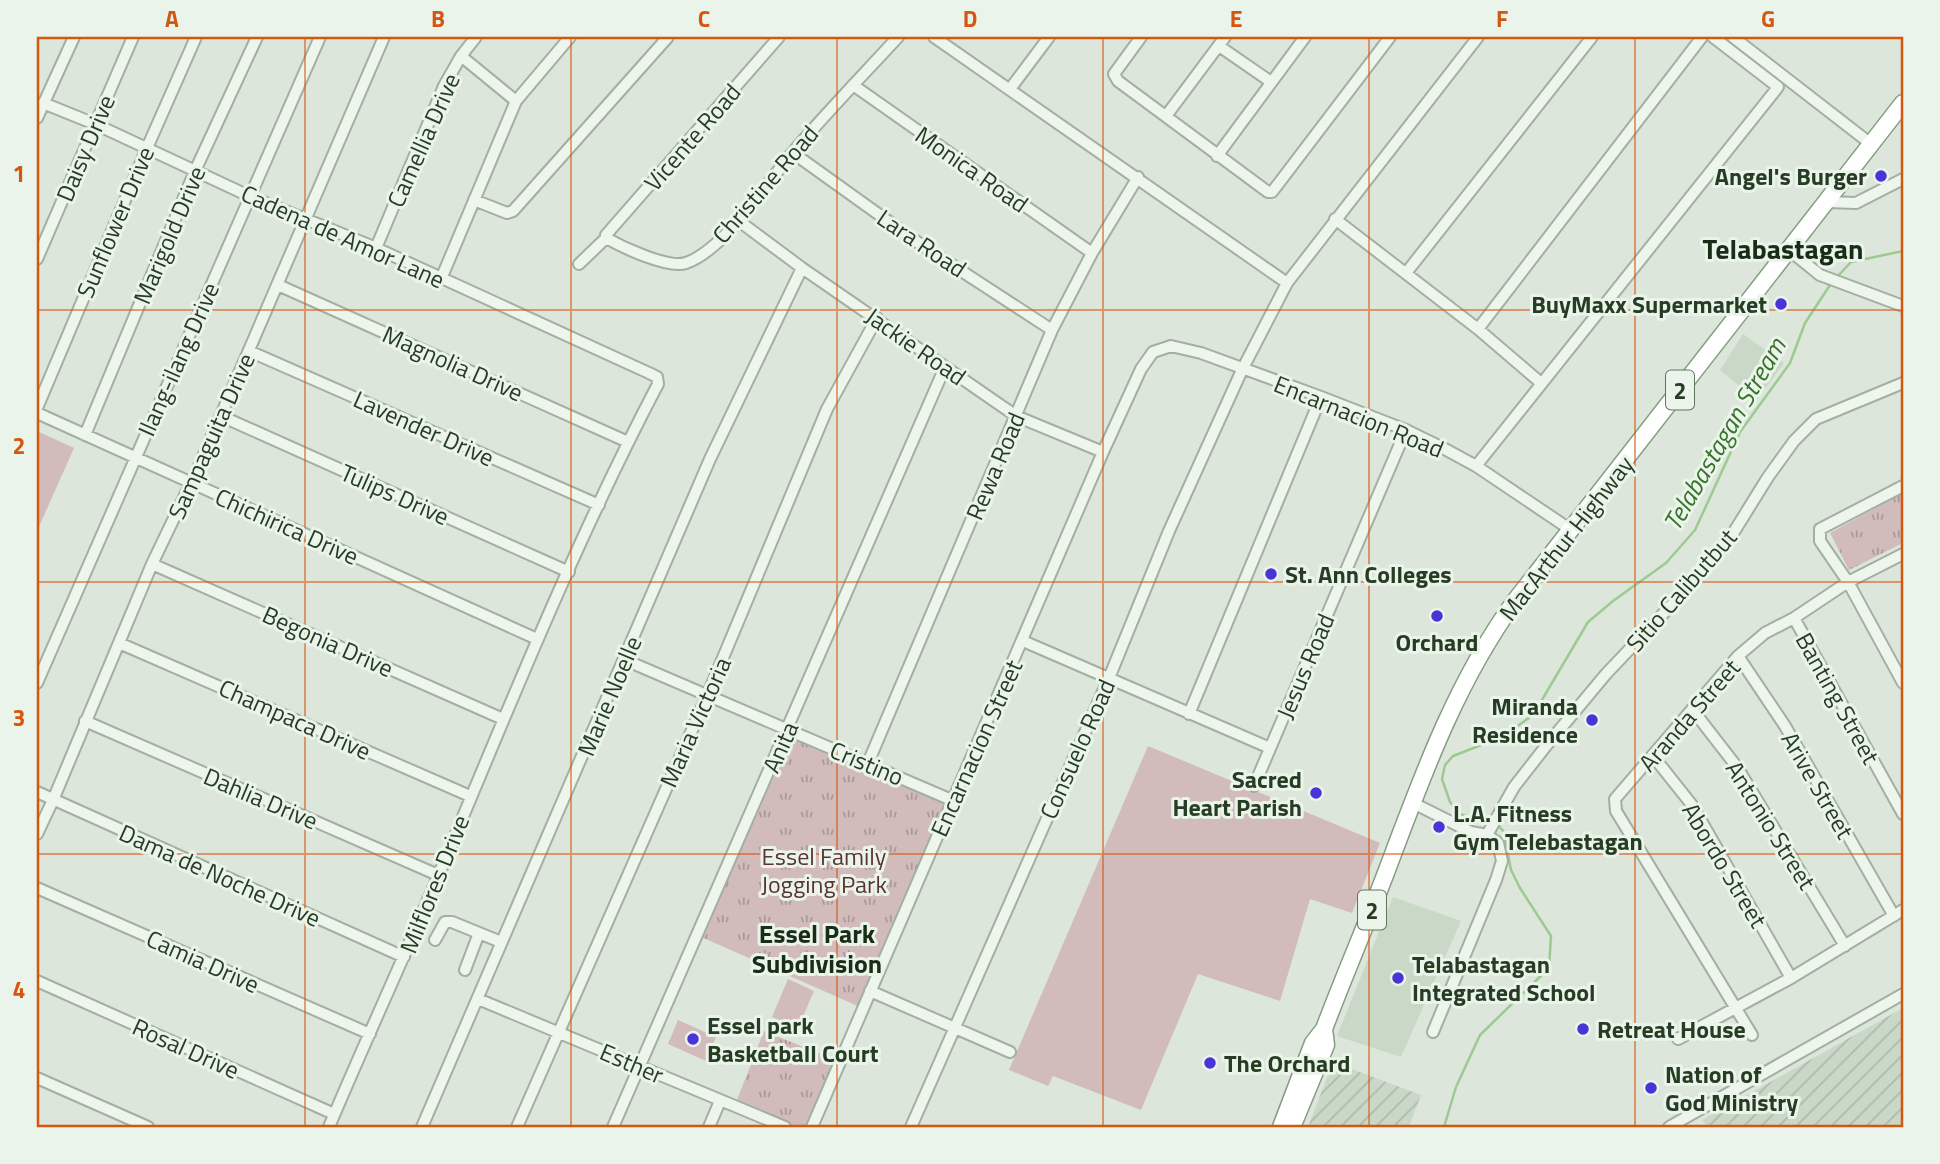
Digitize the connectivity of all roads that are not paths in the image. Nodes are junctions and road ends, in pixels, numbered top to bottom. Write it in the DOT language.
graph roads {
  1 [pos="74,37"];
  2 [pos="133,37"];
  3 [pos="196,37"];
  4 [pos="257,37"];
  5 [pos="320,37"];
  6 [pos="384,37"];
  7 [pos="477,37"];
  8 [pos="570,37"];
  9 [pos="668,37"];
  10 [pos="779,37"];
  11 [pos="898,37"];
  12 [pos="934,37"];
  13 [pos="1049,37"];
  14 [pos="1141,37"];
  15 [pos="1305,37"];
  16 [pos="1390,37"];
  17 [pos="1478,37"];
  18 [pos="1592,37"];
  19 [pos="1702,37"];
  20 [pos="1713,37"];
  21 [pos="1732,37"];
  22 [pos="1222,41"];
  23 [pos="461,56"];
  24 [pos="1271,82"];
  25 [pos="853,85"];
  26 [pos="1010,89"];
  27 [pos="516,101"];
  28 [pos="43,103"];
  29 [pos="1903,103"];
  30 [pos="1166,116"];
  31 [pos="37,118"];
  32 [pos="95,124"];
  33 [pos="1871,144"];
  34 [pos="147,148"];
  35 [pos="793,153"];
  36 [pos="1217,156"];
  37 [pos="195,171"];
  38 [pos="1138,177"];
  39 [pos="1903,179"];
  40 [pos="250,195"];
  41 [pos="474,200"];
  42 [pos="1827,202"];
  43 [pos="306,219"];
  44 [pos="1335,219"];
  45 [pos="739,221"];
  46 [pos="606,238"];
  47 [pos="376,248"];
  48 [pos="1789,250"];
  49 [pos="1091,253"];
  50 [pos="37,259"];
  51 [pos="579,264"];
  52 [pos="803,268"];
  53 [pos="1406,273"];
  54 [pos="441,279"];
  55 [pos="1287,283"];
  56 [pos="278,285"];
  57 [pos="1903,306"];
  58 [pos="877,318"];
  59 [pos="1478,329"];
  60 [pos="1052,331"];
  61 [pos="249,351"];
  62 [pos="944,367"];
  63 [pos="1141,369"];
  64 [pos="1242,370"];
  65 [pos="657,377"];
  66 [pos="1541,383"];
  67 [pos="1903,383"];
  68 [pos="1321,397"];
  69 [pos="37,410"];
  70 [pos="221,416"];
  71 [pos="1016,416"];
  72 [pos="1406,430"];
  73 [pos="85,435"];
  74 [pos="628,442"];
  75 [pos="1103,452"];
  76 [pos="135,458"];
  77 [pos="1476,466"];
  78 [pos="191,483"];
  79 [pos="1903,486"];
  80 [pos="599,505"];
  81 [pos="1571,530"];
  82 [pos="1903,555"];
  83 [pos="152,564"];
  84 [pos="569,572"];
  85 [pos="1848,582"];
  86 [pos="1794,618"];
  87 [pos="537,639"];
  88 [pos="1023,641"];
  89 [pos="119,643"];
  90 [pos="1738,656"];
  91 [pos="625,660"];
  92 [pos="1109,678"];
  93 [pos="37,683"];
  94 [pos="1903,683"];
  95 [pos="707,696"];
  96 [pos="1692,709"];
  97 [pos="1189,714"];
  98 [pos="503,719"];
  99 [pos="85,721"];
  100 [pos="788,729"];
  101 [pos="1270,748"];
  102 [pos="1653,757"];
  103 [pos="868,763"];
  104 [pos="1254,786"];
  105 [pos="37,792"];
  106 [pos="470,796"];
  107 [pos="54,800"];
  108 [pos="954,801"];
  109 [pos="1413,803"];
  110 [pos="1903,814"];
  111 [pos="1489,832"];
  112 [pos="37,834"];
  113 [pos="438,875"];
  114 [pos="37,888"];
  115 [pos="1898,913"];
  116 [pos="479,933"];
  117 [pos="435,940"];
  118 [pos="501,942"];
  119 [pos="1845,946"];
  120 [pos="404,957"];
  121 [pos="465,970"];
  122 [pos="1791,978"];
  123 [pos="37,981"];
  124 [pos="870,990"];
  125 [pos="1903,994"];
  126 [pos="478,999"];
  127 [pos="1737,1008"];
  128 [pos="954,1028"];
  129 [pos="1324,1029"];
  130 [pos="559,1032"];
  131 [pos="1433,1032"];
  132 [pos="370,1034"];
  133 [pos="1752,1035"];
  134 [pos="1678,1039"];
  135 [pos="1010,1052"];
  136 [pos="639,1066"];
  137 [pos="37,1078"];
  138 [pos="720,1101"];
  139 [pos="334,1114"];
  140 [pos="148,1127"];
  141 [pos="329,1127"];
  142 [pos="422,1127"];
  143 [pos="517,1127"];
  144 [pos="613,1127"];
  145 [pos="709,1127"];
  146 [pos="785,1127"];
  147 [pos="811,1127"];
  148 [pos="911,1127"];
  149 [pos="1281,1127"];
  150 [pos="1292,1127"];
  151 [pos="1669,1127"];
  1 -- 28 [label="street"];
  2 -- 32 [label="street, Daisy Drive"];
  3 -- 34 [label="street, Sunflower Drive"];
  4 -- 37 [label="street, Marigold Drive"];
  5 -- 40 [label="street, Ilang-ilang Drive"];
  6 -- 43 [label="street, Sampaguita Drive"];
  7 -- 23 [label="street, Camellia Drive"];
  8 -- 27 [label="street"];
  9 -- 41 [label="street"];
  10 -- 46 [label="street, Vicente Road"];
  11 -- 25 [label="street, Christine Road"];
  12 -- 26 [label="street"];
  13 -- 26 [label="street"];
  14 -- 30 [label="street"];
  15 -- 24 [label="street"];
  16 -- 36 [label="street"];
  17 -- 44 [label="street, Consuelo Road"];
  18 -- 53 [label="street"];
  19 -- 59 [label="street"];
  20 -- 66 [label="street"];
  21 -- 33 [label="street"];
  22 -- 24 [label="street"];
  22 -- 30 [label="street"];
  23 -- 27 [label="street"];
  23 -- 47 [label="street, Camellia Drive"];
  24 -- 36 [label="street"];
  25 -- 35 [label="street, Christine Road"];
  25 -- 49 [label="street, Monica Road"];
  26 -- 38 [label="street"];
  27 -- 41 [label="street"];
  28 -- 31 [label="street"];
  28 -- 32 [label="street, Cadena de Amor Lane"];
  29 -- 33 [label="highway, MacArthur Highway / 2"];
  30 -- 36 [label="street"];
  32 -- 34 [label="street, Cadena de Amor Lane"];
  32 -- 50 [label="street, Daisy Drive"];
  33 -- 42 [label="highway, MacArthur Highway / 2"];
  34 -- 37 [label="street, Cadena de Amor Lane"];
  34 -- 69 [label="street, Sunflower Drive"];
  35 -- 45 [label="street, Christine Road"];
  35 -- 60 [label="street, Lara Road"];
  37 -- 40 [label="street, Cadena de Amor Lane"];
  37 -- 73 [label="street, Marigold Drive"];
  38 -- 49 [label="street, Rewa Road"];
  38 -- 55 [label="street"];
  39 -- 42 [label="street"];
  40 -- 43 [label="street, Cadena de Amor Lane"];
  40 -- 76 [label="street, Ilang-ilang Drive"];
  41 -- 54 [label="street"];
  42 -- 48 [label="highway, MacArthur Highway / 2"];
  43 -- 47 [label="street, Cadena de Amor Lane"];
  43 -- 56 [label="street, Sampaguita Drive"];
  44 -- 53 [label="street"];
  44 -- 55 [label="street, Consuelo Road"];
  45 -- 46 [label="street, Christine Road"];
  45 -- 52 [label="street, Jackie Road"];
  46 -- 51 [label="street, Vicente Road"];
  47 -- 54 [label="street, Cadena de Amor Lane"];
  48 -- 57 [label="street"];
  48 -- 81 [label="highway, MacArthur Highway / 2"];
  49 -- 60 [label="street, Rewa Road"];
  52 -- 58 [label="street, Jackie Road"];
  52 -- 91 [label="street, Marie Noelle"];
  53 -- 59 [label="street"];
  54 -- 65 [label="street, Cadena de Amor Lane"];
  55 -- 64 [label="street, Consuelo Road"];
  56 -- 61 [label="street, Sampaguita Drive"];
  56 -- 74 [label="street, Magnolia Drive"];
  58 -- 62 [label="street, Jackie Road"];
  58 -- 95 [label="street, Maria Victoria"];
  59 -- 66 [label="street"];
  60 -- 71 [label="street, Rewa Road"];
  61 -- 70 [label="street, Sampaguita Drive"];
  61 -- 80 [label="street, Lavender Drive"];
  62 -- 71 [label="street, Jackie Road"];
  62 -- 100 [label="street, Anita"];
  63 -- 64 [label="street, Encarnacion Road"];
  63 -- 75 [label="street, Encarnacion Street"];
  64 -- 68 [label="street, Encarnacion Road"];
  64 -- 92 [label="street, Consuelo Road"];
  65 -- 74 [label="street, Milflores Drive"];
  66 -- 77 [label="street"];
  67 -- 111 [label="street, Sitio Calibutbut"];
  68 -- 72 [label="street, Encarnacion Road"];
  68 -- 97 [label="street"];
  69 -- 73 [label="street, Chichirica Drive"];
  70 -- 78 [label="street, Sampaguita Drive"];
  70 -- 84 [label="street, Tulips Drive"];
  71 -- 75 [label="street, Jackie Road"];
  71 -- 103 [label="street, Rewa Road"];
  72 -- 77 [label="street, Encarnacion Road"];
  72 -- 101 [label="street, Jesus Road"];
  73 -- 76 [label="street, Chichirica Drive"];
  74 -- 80 [label="street, Milflores Drive"];
  75 -- 88 [label="street, Encarnacion Street"];
  76 -- 78 [label="street, Chichirica Drive"];
  76 -- 93 [label="street, Ilang-ilang Drive"];
  77 -- 81 [label="street, Encarnacion Road"];
  78 -- 83 [label="street, Sampaguita Drive"];
  78 -- 87 [label="street, Chichirica Drive"];
  79 -- 85 [label="street"];
  80 -- 84 [label="street, Milflores Drive"];
  81 -- 109 [label="highway, MacArthur Highway / 2"];
  82 -- 85 [label="street, Aranda Street"];
  83 -- 89 [label="street, Sampaguita Drive"];
  83 -- 98 [label="street, Begonia Drive"];
  84 -- 87 [label="street, Milflores Drive"];
  85 -- 86 [label="street, Aranda Street"];
  85 -- 94 [label="street"];
  86 -- 90 [label="street, Aranda Street"];
  86 -- 110 [label="street, Banting Street"];
  87 -- 98 [label="street, Milflores Drive"];
  88 -- 92 [label="street"];
  88 -- 108 [label="street, Encarnacion Street"];
  89 -- 99 [label="street, Sampaguita Drive"];
  89 -- 106 [label="street, Champaca Drive"];
  90 -- 96 [label="street, Aranda Street"];
  90 -- 115 [label="street, Arive Street"];
  91 -- 95 [label="street, Cristino"];
  91 -- 118 [label="street, Marie Noelle"];
  92 -- 97 [label="street"];
  92 -- 128 [label="street, Consuelo Road"];
  95 -- 100 [label="street, Cristino"];
  95 -- 130 [label="street, Maria Victoria"];
  96 -- 102 [label="street, Aranda Street"];
  96 -- 119 [label="street, Antonio Street"];
  97 -- 101 [label="street"];
  98 -- 106 [label="street, Milflores Drive"];
  99 -- 107 [label="street, Sampaguita Drive"];
  99 -- 113 [label="street, Dahlia Drive"];
  100 -- 103 [label="street, Cristino"];
  100 -- 136 [label="street, Anita"];
  101 -- 104 [label="street, Jesus Road"];
  102 -- 122 [label="street, Abordo Street"];
  102 -- 127 [label="street, Aranda Street"];
  103 -- 108 [label="street, Cristino"];
  105 -- 107 [label="street, Dama de Noche Drive"];
  106 -- 113 [label="street, Milflores Drive"];
  107 -- 112 [label="street, Sampaguita Drive"];
  107 -- 120 [label="street, Dama de Noche Drive"];
  108 -- 124 [label="street, Encarnacion Street"];
  109 -- 111 [label="street"];
  109 -- 129 [label="highway, MacArthur Highway / 2"];
  111 -- 131 [label="street"];
  113 -- 120 [label="street, Milflores Drive"];
  114 -- 132 [label="street, Camia Drive"];
  115 -- 119 [label="street"];
  116 -- 117 [label="street"];
  116 -- 118 [label="street"];
  116 -- 121 [label="street"];
  118 -- 126 [label="street, Marie Noelle"];
  119 -- 122 [label="street"];
  120 -- 132 [label="street, Milflores Drive"];
  122 -- 127 [label="street"];
  123 -- 139 [label="street, Rosal Drive"];
  124 -- 128 [label="street"];
  124 -- 147 [label="street, Encarnacion Street"];
  125 -- 151 [label="street"];
  126 -- 130 [label="street, Esther"];
  126 -- 142 [label="street, Marie Noelle"];
  127 -- 133 [label="street, Aranda Street"];
  127 -- 134 [label="street"];
  128 -- 135 [label="street"];
  128 -- 148 [label="street, Consuelo Road"];
  129 -- 149 [label="highway, MacArthur Highway / 2"];
  129 -- 150 [label="highway, MacArthur Highway / 2"];
  130 -- 136 [label="street, Esther"];
  130 -- 143 [label="street, Maria Victoria"];
  132 -- 139 [label="street, Milflores Drive"];
  136 -- 138 [label="street, Esther"];
  136 -- 144 [label="street, Anita"];
  137 -- 140 [label="street"];
  138 -- 145 [label="street"];
  138 -- 146 [label="street, Esther"];
  139 -- 141 [label="street, Milflores Drive"];
}
